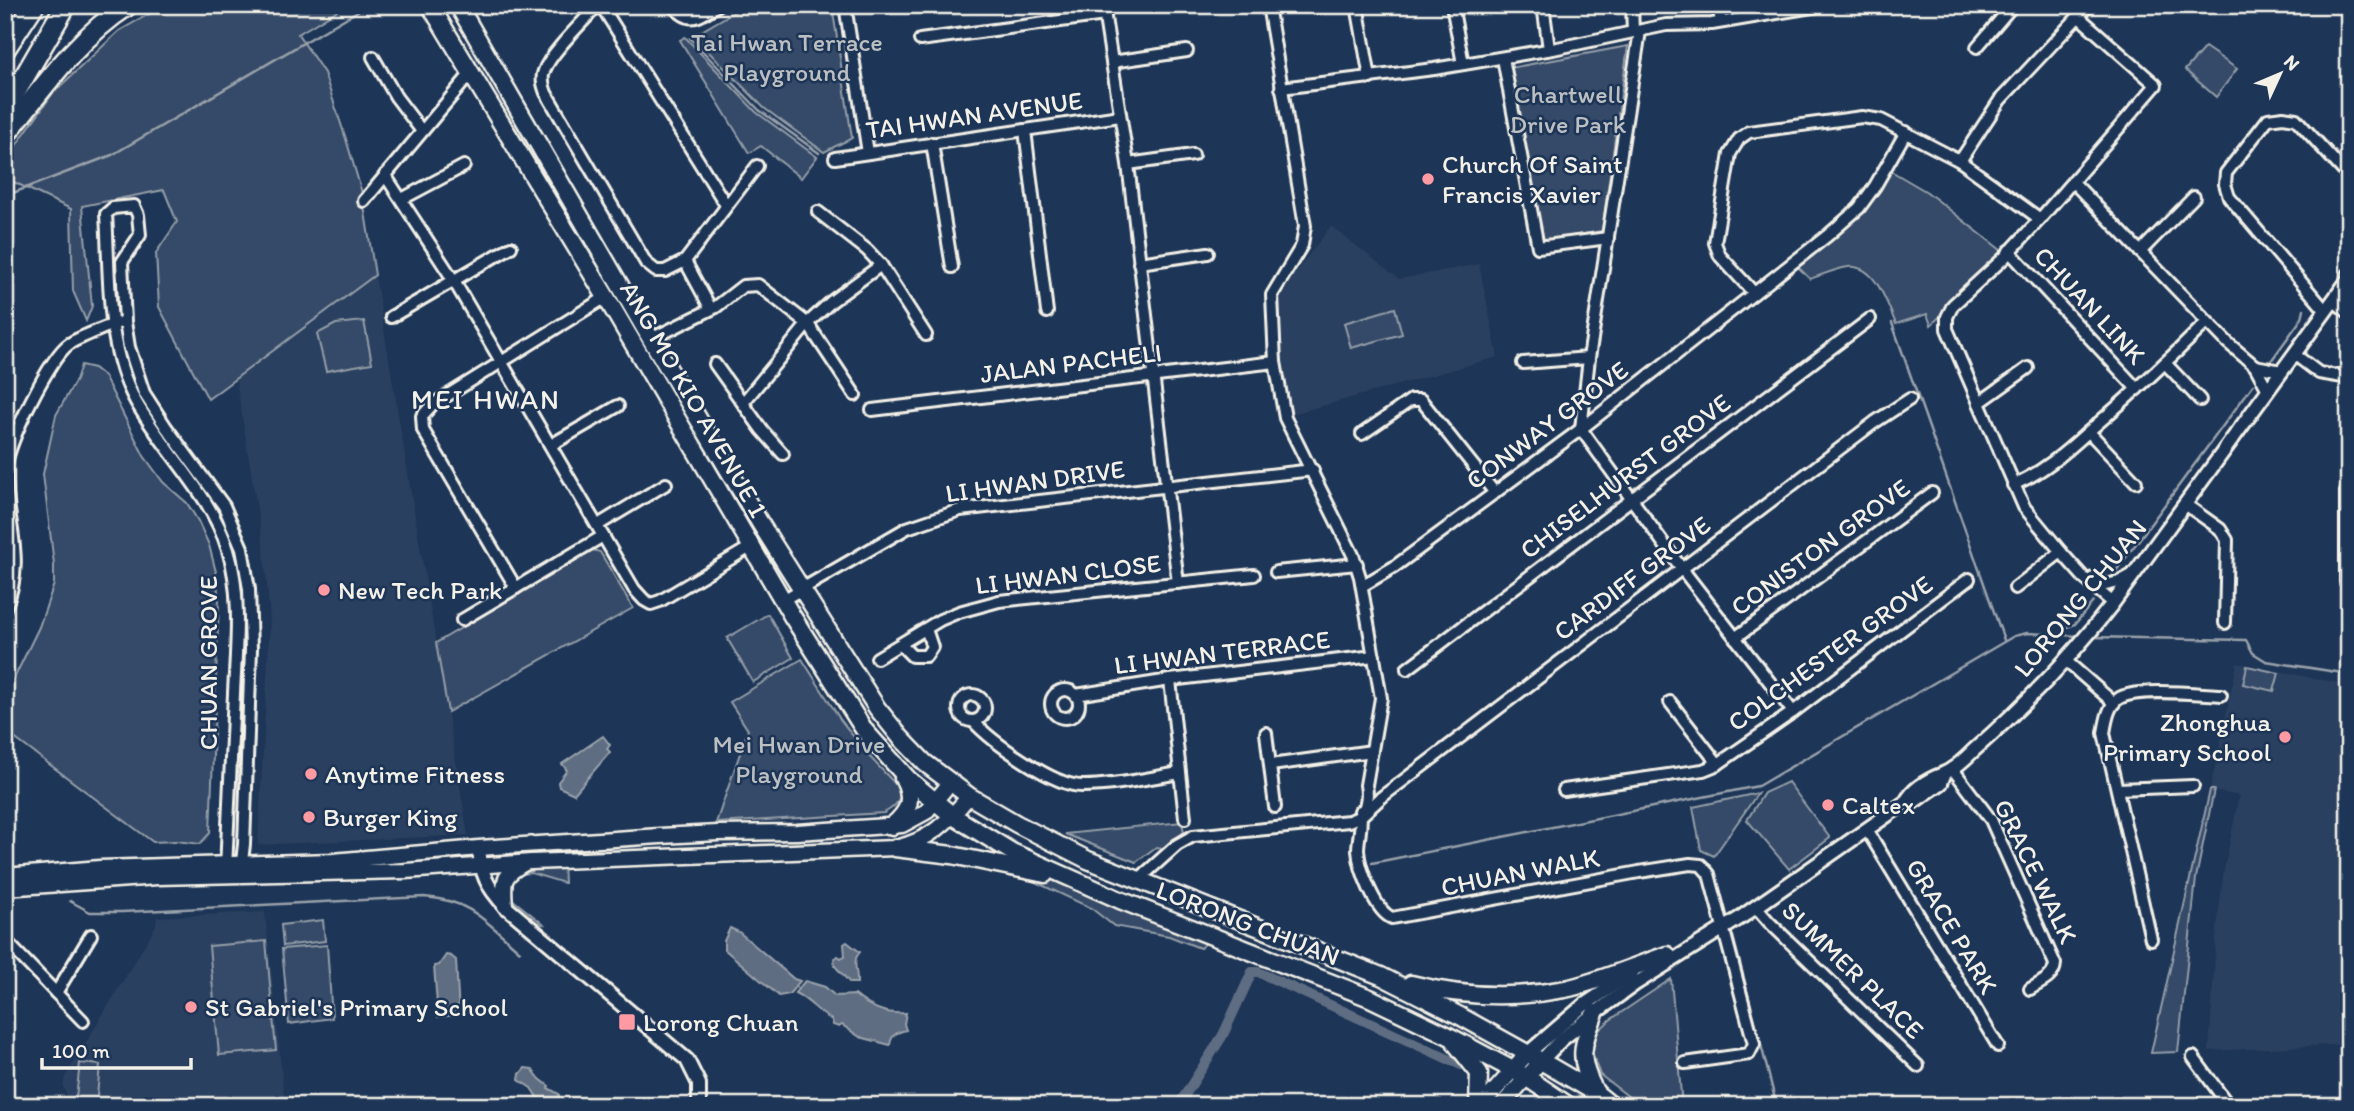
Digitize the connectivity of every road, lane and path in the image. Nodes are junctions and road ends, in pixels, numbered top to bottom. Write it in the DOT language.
graph roads {
  1 [pos="34,5"];
  2 [pos="66,5"];
  3 [pos="128,5"];
  4 [pos="430,5"];
  5 [pos="458,5"];
  6 [pos="599,5"];
  7 [pos="672,5"];
  8 [pos="718,5"];
  9 [pos="845,5"];
  10 [pos="1268,5"];
  11 [pos="1357,5"];
  12 [pos="1452,5"];
  13 [pos="1543,5"];
  14 [pos="1632,5"];
  15 [pos="1718,5"];
  16 [pos="1824,5"];
  17 [pos="2012,5"];
  18 [pos="2089,5"];
  19 [pos="1808,6"];
  20 [pos="1104,10"];
  21 [pos="2079,17"];
  22 [pos="1721,22"];
  23 [pos="1637,32"];
  24 [pos="920,40"];
  25 [pos="1977,47"];
  26 [pos="5,49"];
  27 [pos="1549,49"];
  28 [pos="1187,51"];
  29 [pos="373,57"];
  30 [pos="1503,58"];
  31 [pos="1112,62"];
  32 [pos="1463,64"];
  33 [pos="472,72"];
  34 [pos="1370,78"];
  35 [pos="1281,88"];
  36 [pos="5,110"];
  37 [pos="1120,116"];
  38 [pos="421,130"];
  39 [pos="1025,130"];
  40 [pos="1906,132"];
  41 [pos="5,135"];
  42 [pos="932,143"];
  43 [pos="868,153"];
  44 [pos="1193,155"];
  45 [pos="835,158"];
  46 [pos="1960,160"];
  47 [pos="1128,164"];
  48 [pos="464,166"];
  49 [pos="757,166"];
  50 [pos="385,175"];
  51 [pos="2349,177"];
  52 [pos="2073,182"];
  53 [pos="2194,197"];
  54 [pos="402,199"];
  55 [pos="364,201"];
  56 [pos="726,205"];
  57 [pos="818,212"];
  58 [pos="2040,219"];
  59 [pos="1608,238"];
  60 [pos="511,247"];
  61 [pos="2009,251"];
  62 [pos="2140,252"];
  63 [pos="1208,253"];
  64 [pos="685,261"];
  65 [pos="1139,263"];
  66 [pos="881,265"];
  67 [pos="952,267"];
  68 [pos="2348,280"];
  69 [pos="454,281"];
  70 [pos="1754,293"];
  71 [pos="607,297"];
  72 [pos="2329,305"];
  73 [pos="711,309"];
  74 [pos="1047,312"];
  75 [pos="2349,313"];
  76 [pos="391,317"];
  77 [pos="1870,319"];
  78 [pos="125,322"];
  79 [pos="2207,322"];
  80 [pos="112,324"];
  81 [pos="808,324"];
  82 [pos="926,335"];
  83 [pos="650,339"];
  84 [pos="2294,354"];
  85 [pos="1589,358"];
  86 [pos="502,362"];
  87 [pos="1275,362"];
  88 [pos="1523,363"];
  89 [pos="2165,363"];
  90 [pos="715,364"];
  91 [pos="2255,366"];
  92 [pos="2028,368"];
  93 [pos="2283,371"];
  94 [pos="1153,375"];
  95 [pos="2349,378"];
  96 [pos="2137,389"];
  97 [pos="2268,390"];
  98 [pos="855,395"];
  99 [pos="1910,399"];
  100 [pos="2200,400"];
  101 [pos="743,403"];
  102 [pos="1979,403"];
  103 [pos="618,406"];
  104 [pos="872,410"];
  105 [pos="1581,429"];
  106 [pos="2089,432"];
  107 [pos="1362,433"];
  108 [pos="551,445"];
  109 [pos="783,454"];
  110 [pos="1313,470"];
  111 [pos="2136,482"];
  112 [pos="666,484"];
  113 [pos="2014,485"];
  114 [pos="1168,486"];
  115 [pos="2349,486"];
  116 [pos="1495,492"];
  117 [pos="1933,493"];
  118 [pos="1632,500"];
  119 [pos="2185,504"];
  120 [pos="600,531"];
  121 [pos="752,546"];
  122 [pos="2061,552"];
  123 [pos="1357,564"];
  124 [pos="2076,568"];
  125 [pos="1682,569"];
  126 [pos="1276,572"];
  127 [pos="2135,574"];
  128 [pos="1254,575"];
  129 [pos="1969,579"];
  130 [pos="1178,583"];
  131 [pos="2349,585"];
  132 [pos="1362,586"];
  133 [pos="516,588"];
  134 [pos="804,588"];
  135 [pos="2015,588"];
  136 [pos="783,600"];
  137 [pos="2113,603"];
  138 [pos="5,608"];
  139 [pos="462,620"];
  140 [pos="2225,623"];
  141 [pos="926,629"];
  142 [pos="1735,638"];
  143 [pos="901,645"];
  144 [pos="1374,656"];
  145 [pos="877,658"];
  146 [pos="2066,661"];
  147 [pos="1407,669"];
  148 [pos="1170,680"];
  149 [pos="1076,695"];
  150 [pos="2221,695"];
  151 [pos="1670,702"];
  152 [pos="2114,703"];
  153 [pos="1793,712"];
  154 [pos="973,721"];
  155 [pos="1266,733"];
  156 [pos="1371,751"];
  157 [pos="1717,764"];
  158 [pos="1271,765"];
  159 [pos="898,770"];
  160 [pos="1948,771"];
  161 [pos="1180,774"];
  162 [pos="950,783"];
  163 [pos="1366,785"];
  164 [pos="2193,786"];
  165 [pos="2118,789"];
  166 [pos="1563,790"];
  167 [pos="969,796"];
  168 [pos="1383,796"];
  169 [pos="934,803"];
  170 [pos="1276,807"];
  171 [pos="953,816"];
  172 [pos="1361,816"];
  173 [pos="1185,818"];
  174 [pos="892,826"];
  175 [pos="1867,830"];
  176 [pos="736,832"];
  177 [pos="613,839"];
  178 [pos="479,848"];
  179 [pos="895,848"];
  180 [pos="741,853"];
  181 [pos="614,858"];
  182 [pos="527,862"];
  183 [pos="481,866"];
  184 [pos="234,870"];
  185 [pos="5,876"];
  186 [pos="1075,880"];
  187 [pos="1138,880"];
  188 [pos="5,888"];
  189 [pos="505,906"];
  190 [pos="1756,907"];
  191 [pos="1723,929"];
  192 [pos="91,935"];
  193 [pos="2151,939"];
  194 [pos="5,940"];
  195 [pos="1696,946"];
  196 [pos="1667,955"];
  197 [pos="1381,976"];
  198 [pos="2030,989"];
  199 [pos="56,993"];
  200 [pos="1595,1013"];
  201 [pos="83,1021"];
  202 [pos="1447,1035"];
  203 [pos="1998,1046"];
  204 [pos="2193,1057"];
  205 [pos="1534,1058"];
  206 [pos="1685,1063"];
  207 [pos="1918,1066"];
  208 [pos="1520,1074"];
  209 [pos="1596,1093"];
  210 [pos="699,1106"];
  211 [pos="1480,1106"];
  212 [pos="1501,1106"];
  213 [pos="1569,1106"];
  214 [pos="1612,1106"];
  215 [pos="2229,1106"];
  1 -- 26 [label="highway"];
  2 -- 36 [label="highway"];
  3 -- 41 [label="highway"];
  4 -- 33 [label="main road, ANG MO KIO AVENUE 1"];
  5 -- 83 [label="main road, ANG MO KIO AVENUE 1"];
  6 -- 56 [label="street"];
  6 -- 64 [label="street"];
  7 -- 8 [label="street"];
  9 -- 43 [label="street"];
  10 -- 35 [label="street"];
  11 -- 34 [label="street"];
  12 -- 32 [label="street"];
  13 -- 27 [label="street"];
  14 -- 23 [label="street"];
  15 -- 22 [label="street"];
  16 -- 19 [label="street"];
  17 -- 25 [label="street"];
  18 -- 21 [label="street"];
  19 -- 22 [label="street"];
  20 -- 24 [label="street"];
  20 -- 31 [label="street, LI HWAN CLOSE"];
  21 -- 46 [label="street"];
  21 -- 52 [label="street"];
  22 -- 23 [label="street"];
  23 -- 27 [label="street"];
  23 -- 59 [label="street"];
  27 -- 30 [label="street"];
  28 -- 31 [label="street"];
  29 -- 38 [label="street"];
  30 -- 32 [label="street"];
  30 -- 59 [label="street"];
  31 -- 37 [label="street, LI HWAN CLOSE"];
  32 -- 34 [label="street"];
  33 -- 38 [label="street"];
  33 -- 71 [label="main road, ANG MO KIO AVENUE 1"];
  34 -- 35 [label="street"];
  35 -- 87 [label="street"];
  37 -- 39 [label="street, TAI HWAN AVENUE"];
  37 -- 47 [label="street, LI HWAN CLOSE"];
  38 -- 50 [label="street"];
  39 -- 42 [label="street, TAI HWAN AVENUE"];
  39 -- 74 [label="street"];
  40 -- 46 [label="street"];
  40 -- 70 [label="street, CONWAY GROVE"];
  40 -- 70 [label="street"];
  42 -- 43 [label="street, TAI HWAN AVENUE"];
  42 -- 67 [label="street"];
  43 -- 45 [label="street, TAI HWAN AVENUE"];
  44 -- 47 [label="street"];
  46 -- 58 [label="street"];
  47 -- 65 [label="street, LI HWAN CLOSE"];
  48 -- 54 [label="street"];
  49 -- 56 [label="street"];
  50 -- 54 [label="street"];
  50 -- 55 [label="street"];
  51 -- 72 [label="street"];
  52 -- 58 [label="street"];
  52 -- 62 [label="street"];
  53 -- 62 [label="street"];
  54 -- 69 [label="street"];
  56 -- 64 [label="street"];
  57 -- 66 [label="street"];
  58 -- 61 [label="street"];
  59 -- 85 [label="street"];
  60 -- 69 [label="street"];
  61 -- 96 [label="street, CHUAN LINK"];
  61 -- 102 [label="street"];
  62 -- 79 [label="street"];
  63 -- 65 [label="street"];
  64 -- 73 [label="street"];
  65 -- 94 [label="street, LI HWAN CLOSE"];
  66 -- 81 [label="street"];
  66 -- 82 [label="street"];
  68 -- 72 [label="street, LORONG CHUAN"];
  69 -- 76 [label="street"];
  69 -- 86 [label="street"];
  70 -- 105 [label="street, CONWAY GROVE"];
  71 -- 86 [label="street"];
  71 -- 121 [label="main road, ANG MO KIO AVENUE 1"];
  72 -- 75 [label="street"];
  72 -- 84 [label="street, LORONG CHUAN"];
  73 -- 81 [label="street"];
  73 -- 83 [label="street"];
  77 -- 118 [label="street, CHISELHURST GROVE"];
  78 -- 80 [label="street"];
  78 -- 80 [label="street, CHUAN GROVE"];
  78 -- 184 [label="street, CHUAN GROVE"];
  79 -- 89 [label="street"];
  79 -- 91 [label="street"];
  80 -- 138 [label="street"];
  80 -- 184 [label="street, CHUAN GROVE"];
  81 -- 98 [label="street"];
  81 -- 101 [label="street"];
  83 -- 134 [label="main road, ANG MO KIO AVENUE 1"];
  84 -- 93 [label="street, LORONG CHUAN"];
  84 -- 95 [label="street"];
  85 -- 88 [label="street"];
  85 -- 105 [label="street"];
  86 -- 108 [label="street"];
  86 -- 133 [label="street"];
  87 -- 94 [label="street, JALAN PACHELI"];
  87 -- 110 [label="street"];
  89 -- 96 [label="street"];
  89 -- 100 [label="street"];
  90 -- 101 [label="street"];
  91 -- 93 [label="street"];
  91 -- 97 [label="street"];
  92 -- 102 [label="street"];
  93 -- 97 [label="street, LORONG CHUAN"];
  94 -- 104 [label="street, JALAN PACHELI"];
  94 -- 114 [label="street, LI HWAN CLOSE"];
  96 -- 106 [label="street"];
  97 -- 119 [label="street, LORONG CHUAN"];
  99 -- 125 [label="street, CARDIFF GROVE"];
  101 -- 109 [label="street"];
  102 -- 113 [label="street"];
  103 -- 108 [label="street"];
  105 -- 116 [label="street, CONWAY GROVE"];
  105 -- 118 [label="street"];
  106 -- 111 [label="street"];
  106 -- 113 [label="street"];
  107 -- 116 [label="street"];
  108 -- 120 [label="street"];
  110 -- 114 [label="street, LI HWAN DRIVE"];
  110 -- 123 [label="street"];
  112 -- 120 [label="street"];
  113 -- 122 [label="street"];
  114 -- 130 [label="street, LI HWAN CLOSE"];
  114 -- 134 [label="street, LI HWAN DRIVE"];
  115 -- 131 [label="street"];
  116 -- 132 [label="street, CONWAY GROVE"];
  117 -- 142 [label="street, CONISTON GROVE"];
  118 -- 125 [label="street"];
  118 -- 147 [label="street, CHISELHURST GROVE"];
  119 -- 127 [label="street, LORONG CHUAN"];
  119 -- 140 [label="street"];
  120 -- 121 [label="street"];
  120 -- 133 [label="street"];
  121 -- 136 [label="main road, ANG MO KIO AVENUE 1"];
  122 -- 124 [label="street"];
  122 -- 135 [label="street"];
  123 -- 126 [label="street"];
  123 -- 132 [label="street"];
  124 -- 127 [label="street"];
  124 -- 137 [label="street"];
  125 -- 142 [label="street"];
  125 -- 168 [label="street, CARDIFF GROVE"];
  127 -- 137 [label="street, LORONG CHUAN"];
  128 -- 130 [label="street, LI HWAN CLOSE"];
  129 -- 153 [label="street, COLCHESTER GROVE"];
  130 -- 141 [label="street, LI HWAN CLOSE"];
  132 -- 144 [label="street"];
  133 -- 139 [label="street"];
  134 -- 136 [label="street, LI HWAN DRIVE"];
  134 -- 162 [label="main road, ANG MO KIO AVENUE 1"];
  136 -- 159 [label="main road, ANG MO KIO AVENUE 1"];
  137 -- 146 [label="street, LORONG CHUAN"];
  141 -- 143 [label="street, LI HWAN CLOSE"];
  141 -- 143 [label="street"];
  142 -- 153 [label="street"];
  143 -- 145 [label="street, LI HWAN CLOSE"];
  144 -- 148 [label="street, LI HWAN TERRACE"];
  144 -- 156 [label="street"];
  146 -- 152 [label="street"];
  146 -- 160 [label="street, LORONG CHUAN"];
  148 -- 149 [label="street, LI HWAN TERRACE"];
  148 -- 161 [label="street"];
  150 -- 152 [label="street"];
  151 -- 157 [label="street, COLCHESTER GROVE"];
  152 -- 165 [label="street"];
  153 -- 157 [label="street, COLCHESTER GROVE"];
  154 -- 161 [label="street"];
  155 -- 158 [label="street"];
  156 -- 158 [label="street"];
  156 -- 163 [label="street"];
  157 -- 166 [label="street, COLCHESTER GROVE"];
  158 -- 170 [label="street"];
  159 -- 169 [label="main road, ANG MO KIO AVENUE 1"];
  159 -- 174 [label="main road"];
  160 -- 175 [label="street, LORONG CHUAN"];
  160 -- 198 [label="street, GRACE WALK"];
  161 -- 173 [label="street"];
  162 -- 167 [label="main road, LORONG CHUAN"];
  162 -- 169 [label="main road"];
  163 -- 168 [label="street"];
  163 -- 172 [label="street"];
  164 -- 165 [label="street"];
  165 -- 193 [label="street"];
  167 -- 171 [label="main road"];
  167 -- 187 [label="main road, LORONG CHUAN"];
  168 -- 172 [label="street, CARDIFF GROVE"];
  169 -- 171 [label="main road, LORONG CHUAN"];
  169 -- 174 [label="main road"];
  171 -- 179 [label="main road"];
  171 -- 186 [label="main road, LORONG CHUAN"];
  172 -- 187 [label="street, CARDIFF GROVE"];
  172 -- 191 [label="street, CHUAN WALK"];
  174 -- 176 [label="main road"];
  175 -- 190 [label="street, LORONG CHUAN"];
  175 -- 203 [label="street, GRACE PARK"];
  176 -- 177 [label="main road"];
  176 -- 180 [label="main road"];
  177 -- 178 [label="main road"];
  177 -- 181 [label="main road"];
  178 -- 183 [label="street"];
  178 -- 184 [label="main road"];
  179 -- 180 [label="main road"];
  179 -- 186 [label="main road"];
  180 -- 181 [label="main road"];
  181 -- 182 [label="main road"];
  182 -- 183 [label="main road"];
  182 -- 189 [label="main road"];
  183 -- 184 [label="main road"];
  183 -- 189 [label="street"];
  184 -- 185 [label="main road"];
  184 -- 188 [label="main road"];
  186 -- 202 [label="main road, LORONG CHUAN"];
  187 -- 197 [label="main road, LORONG CHUAN"];
  189 -- 210 [label="street"];
  190 -- 191 [label="street, LORONG CHUAN"];
  190 -- 207 [label="street, SUMMER PLACE"];
  191 -- 195 [label="street, LORONG CHUAN"];
  191 -- 206 [label="street"];
  192 -- 199 [label="street"];
  194 -- 199 [label="street"];
  195 -- 196 [label="street, LORONG CHUAN"];
  195 -- 200 [label="street, LORONG CHUAN"];
  196 -- 197 [label="main road"];
  196 -- 205 [label="street, LORONG CHUAN"];
  197 -- 205 [label="main road, LORONG CHUAN"];
  199 -- 201 [label="street"];
  200 -- 205 [label="street, LORONG CHUAN"];
  200 -- 209 [label="main road"];
  202 -- 208 [label="main road, LORONG CHUAN"];
  202 -- 211 [label="main road"];
  204 -- 215 [label="street"];
  205 -- 208 [label="main road"];
  205 -- 209 [label="main road"];
  208 -- 211 [label="main road"];
  208 -- 212 [label="main road"];
  208 -- 213 [label="main road, LORONG CHUAN"];
  209 -- 214 [label="main road"];
}
